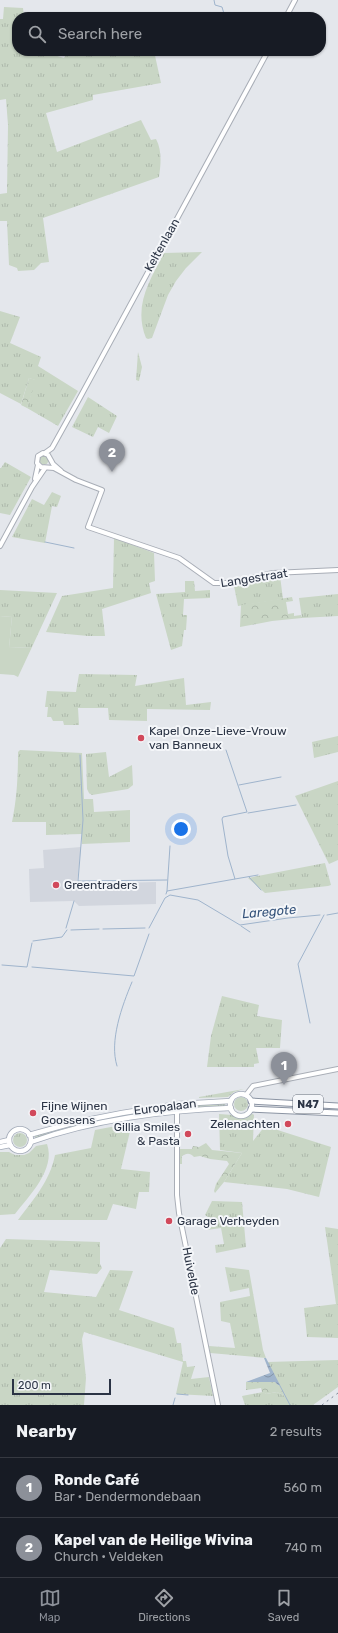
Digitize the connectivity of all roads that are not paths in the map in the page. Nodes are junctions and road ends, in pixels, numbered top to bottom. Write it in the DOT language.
graph roads {
  1 [pos="295,0"];
  2 [pos="289,12"];
  3 [pos="265,56"];
  4 [pos="57,440"];
  5 [pos="45,453"];
  6 [pos="51,460"];
  7 [pos="38,465"];
  8 [pos="46,467"];
  9 [pos="61,471"];
  10 [pos="32,487"];
  11 [pos="0,546"];
  12 [pos="338,570"];
  13 [pos="338,1069"];
  14 [pos="246,1095"];
  15 [pos="231,1100"];
  16 [pos="251,1101"];
  17 [pos="338,1106"];
  18 [pos="231,1108"];
  19 [pos="251,1109"];
  20 [pos="177,1111"];
  21 [pos="338,1112"];
  22 [pos="29,1135"];
  23 [pos="0,1142"];
  24 [pos="31,1142"];
  25 [pos="10,1143"];
  26 [pos="0,1146"];
  27 [pos="218,1405"];
  1 -- 2 [label="street"];
  3 -- 4 [label="street, Keltenlaan"];
  4 -- 5 [label="street, Keltenlaan"];
  4 -- 6 [label="street, Keltenlaan"];
  5 -- 6 [label="street"];
  5 -- 7 [label="street, Keltenlaan"];
  6 -- 8 [label="street, Keltenlaan"];
  6 -- 9 [label="street"];
  7 -- 8 [label="street"];
  7 -- 10 [label="street, Keltenlaan"];
  8 -- 9 [label="street"];
  8 -- 10 [label="street, Keltenlaan"];
  9 -- 12 [label="street, Langestraat"];
  10 -- 11 [label="street, Keltenlaan"];
  13 -- 14 [label="street"];
  14 -- 15 [label="main road, Europalaan / N47"];
  14 -- 16 [label="main road"];
  15 -- 18 [label="main road"];
  15 -- 22 [label="main road, Europalaan / N47"];
  16 -- 17 [label="highway, N47"];
  16 -- 19 [label="main road"];
  18 -- 19 [label="main road, Europalaan / N47"];
  18 -- 20 [label="main road, Europalaan / N47"];
  19 -- 21 [label="highway, Europalaan / N47"];
  20 -- 24 [label="main road, Europalaan / N47"];
  20 -- 27 [label="street, Huivelde"];
  22 -- 24 [label="main road"];
  22 -- 25 [label="main road, Europalaan / N47"];
  23 -- 25 [label="main road, Europalaan / N47"];
  24 -- 25 [label="main road, Europalaan / N47"];
  25 -- 26 [label="main road, Europalaan / N47"];
}
